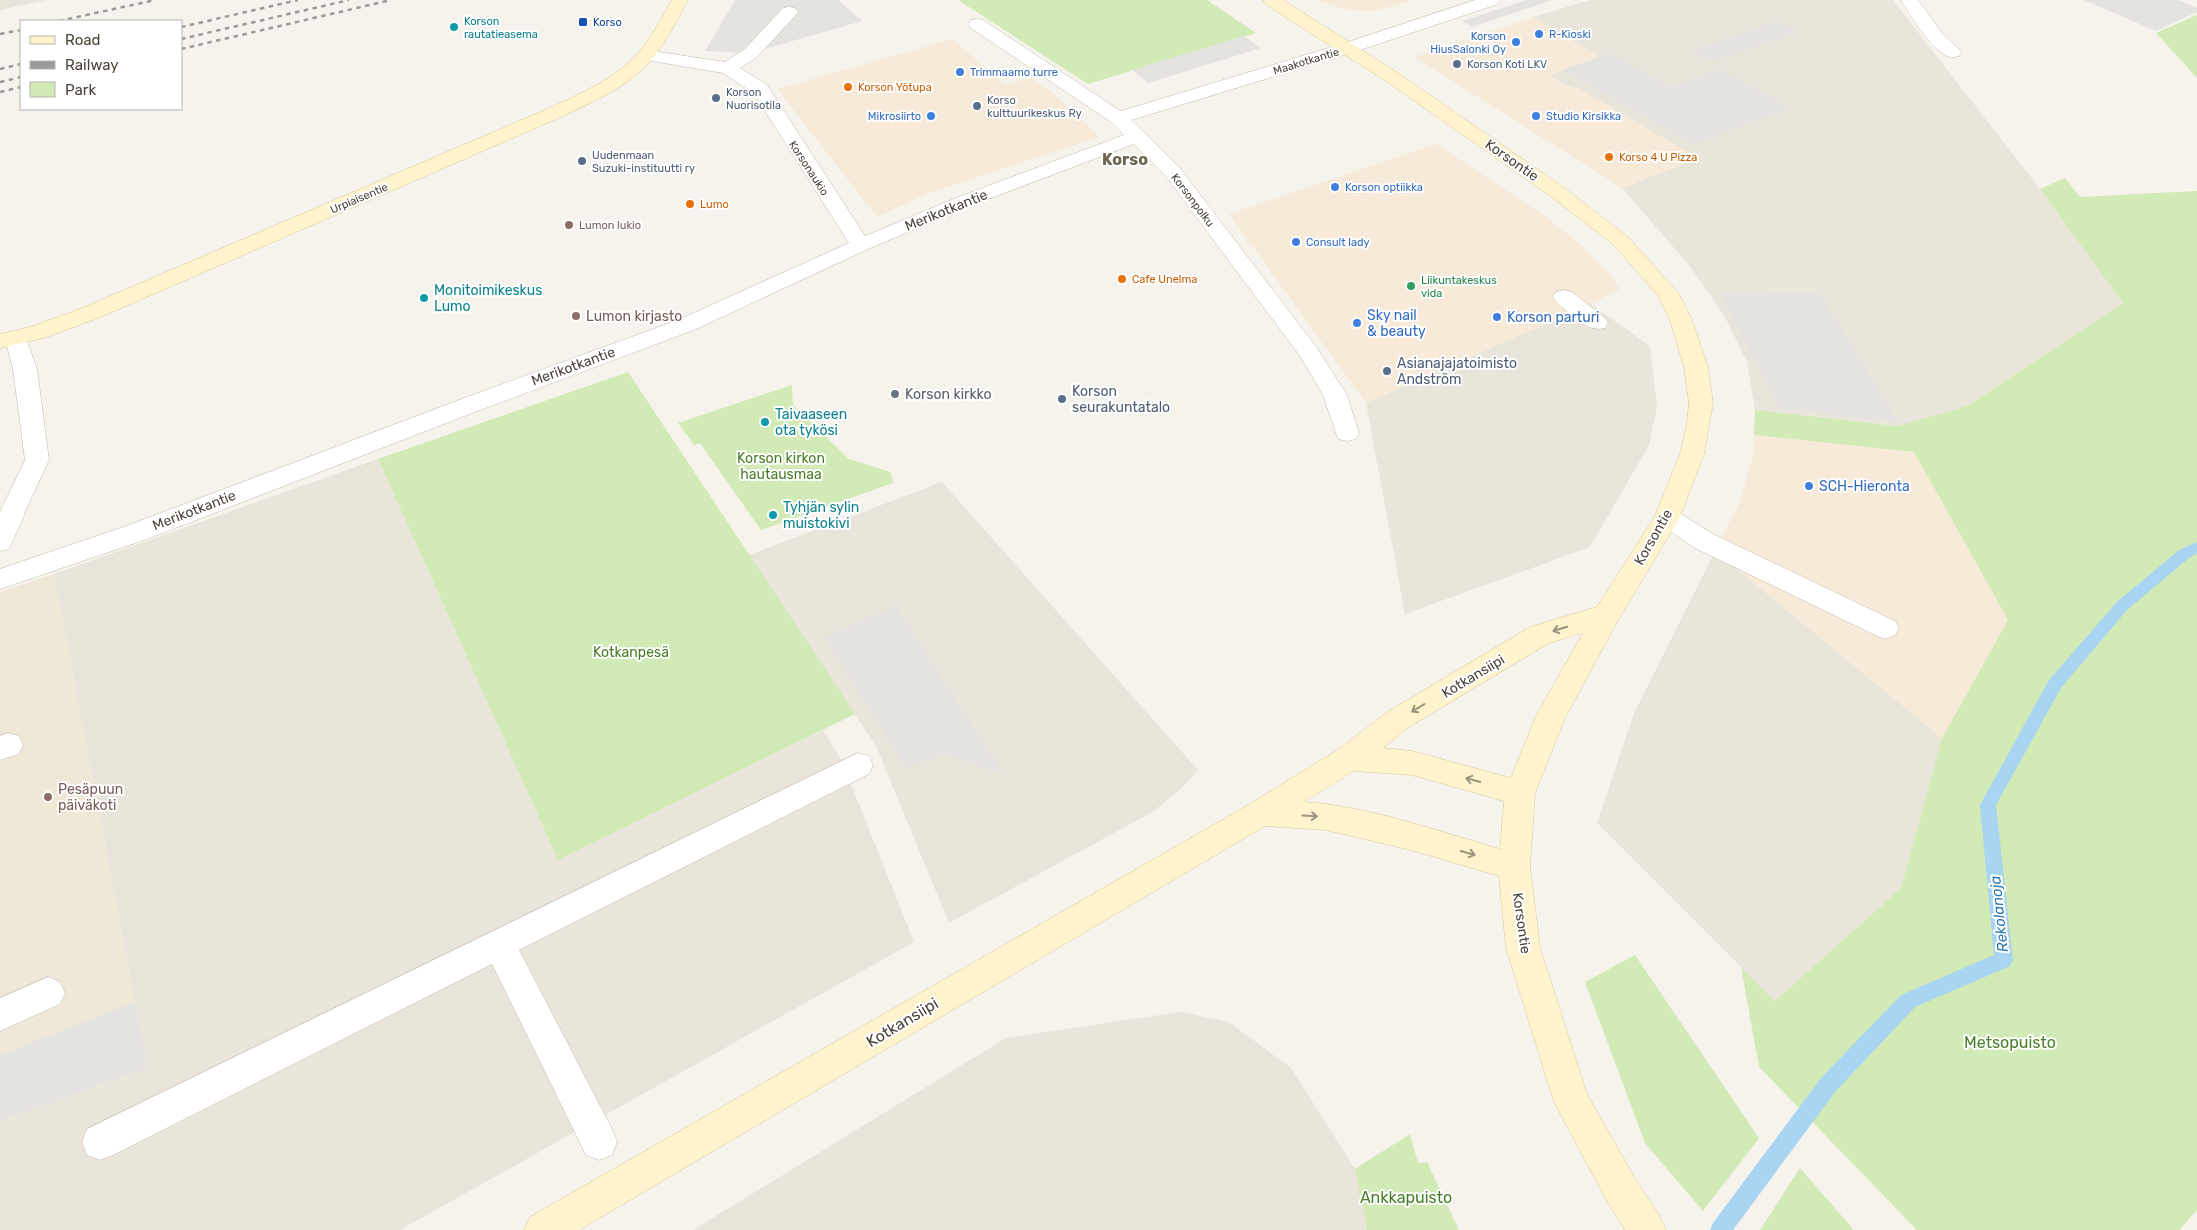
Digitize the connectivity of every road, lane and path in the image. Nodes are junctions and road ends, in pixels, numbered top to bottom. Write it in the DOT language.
graph roads {
  1 [pos="680,0"];
  2 [pos="1272,0"];
  3 [pos="1492,0"];
  4 [pos="1909,0"];
  5 [pos="789,12"];
  6 [pos="977,24"];
  7 [pos="1348,48"];
  8 [pos="1953,52"];
  9 [pos="646,55"];
  10 [pos="728,68"];
  11 [pos="1118,118"];
  12 [pos="1138,136"];
  13 [pos="861,245"];
  14 [pos="1564,297"];
  15 [pos="1597,323"];
  16 [pos="8,340"];
  17 [pos="1347,433"];
  18 [pos="1667,517"];
  19 [pos="0,542"];
  20 [pos="0,579"];
  21 [pos="1607,615"];
  22 [pos="1885,628"];
  23 [pos="1350,758"];
  24 [pos="858,765"];
  25 [pos="1520,793"];
  26 [pos="1261,813"];
  27 [pos="1514,867"];
  28 [pos="498,944"];
  29 [pos="48,993"];
  30 [pos="0,1015"];
  31 [pos="100,1142"];
  32 [pos="598,1142"];
  33 [pos="543,1230"];
  34 [pos="1647,1230"];
  1 -- 9 [label="main road, Urpiaisentie"];
  2 -- 7 [label="main road, Korsontie"];
  3 -- 7 [label="street, Maakotkantie"];
  4 -- 8 [label="street"];
  5 -- 10 [label="street"];
  6 -- 11 [label="street, Korsonpolku"];
  7 -- 11 [label="street, Maakotkantie"];
  7 -- 18 [label="main road, Korsontie"];
  9 -- 10 [label="street"];
  9 -- 16 [label="main road, Urpiaisentie"];
  10 -- 13 [label="street, Korsonaukio"];
  11 -- 12 [label="street, Korsonpolku"];
  12 -- 13 [label="street, Merikotkantie"];
  12 -- 17 [label="street, Korsonpolku"];
  13 -- 20 [label="street, Merikotkantie"];
  14 -- 15 [label="street"];
  16 -- 19 [label="street"];
  18 -- 21 [label="main road, Korsontie"];
  18 -- 22 [label="street"];
  21 -- 23 [label="main road, Kotkansiipi, one-way"];
  21 -- 25 [label="main road, Korsontie"];
  25 -- 23 [label="main road, one-way"];
  23 -- 26 [label="main road, Kotkansiipi"];
  24 -- 28 [label="street"];
  25 -- 27 [label="main road, Korsontie"];
  26 -- 27 [label="main road, one-way"];
  26 -- 33 [label="main road, Kotkansiipi"];
  27 -- 34 [label="main road, Korsontie"];
  28 -- 31 [label="street"];
  28 -- 32 [label="street"];
  29 -- 30 [label="street"];
}
